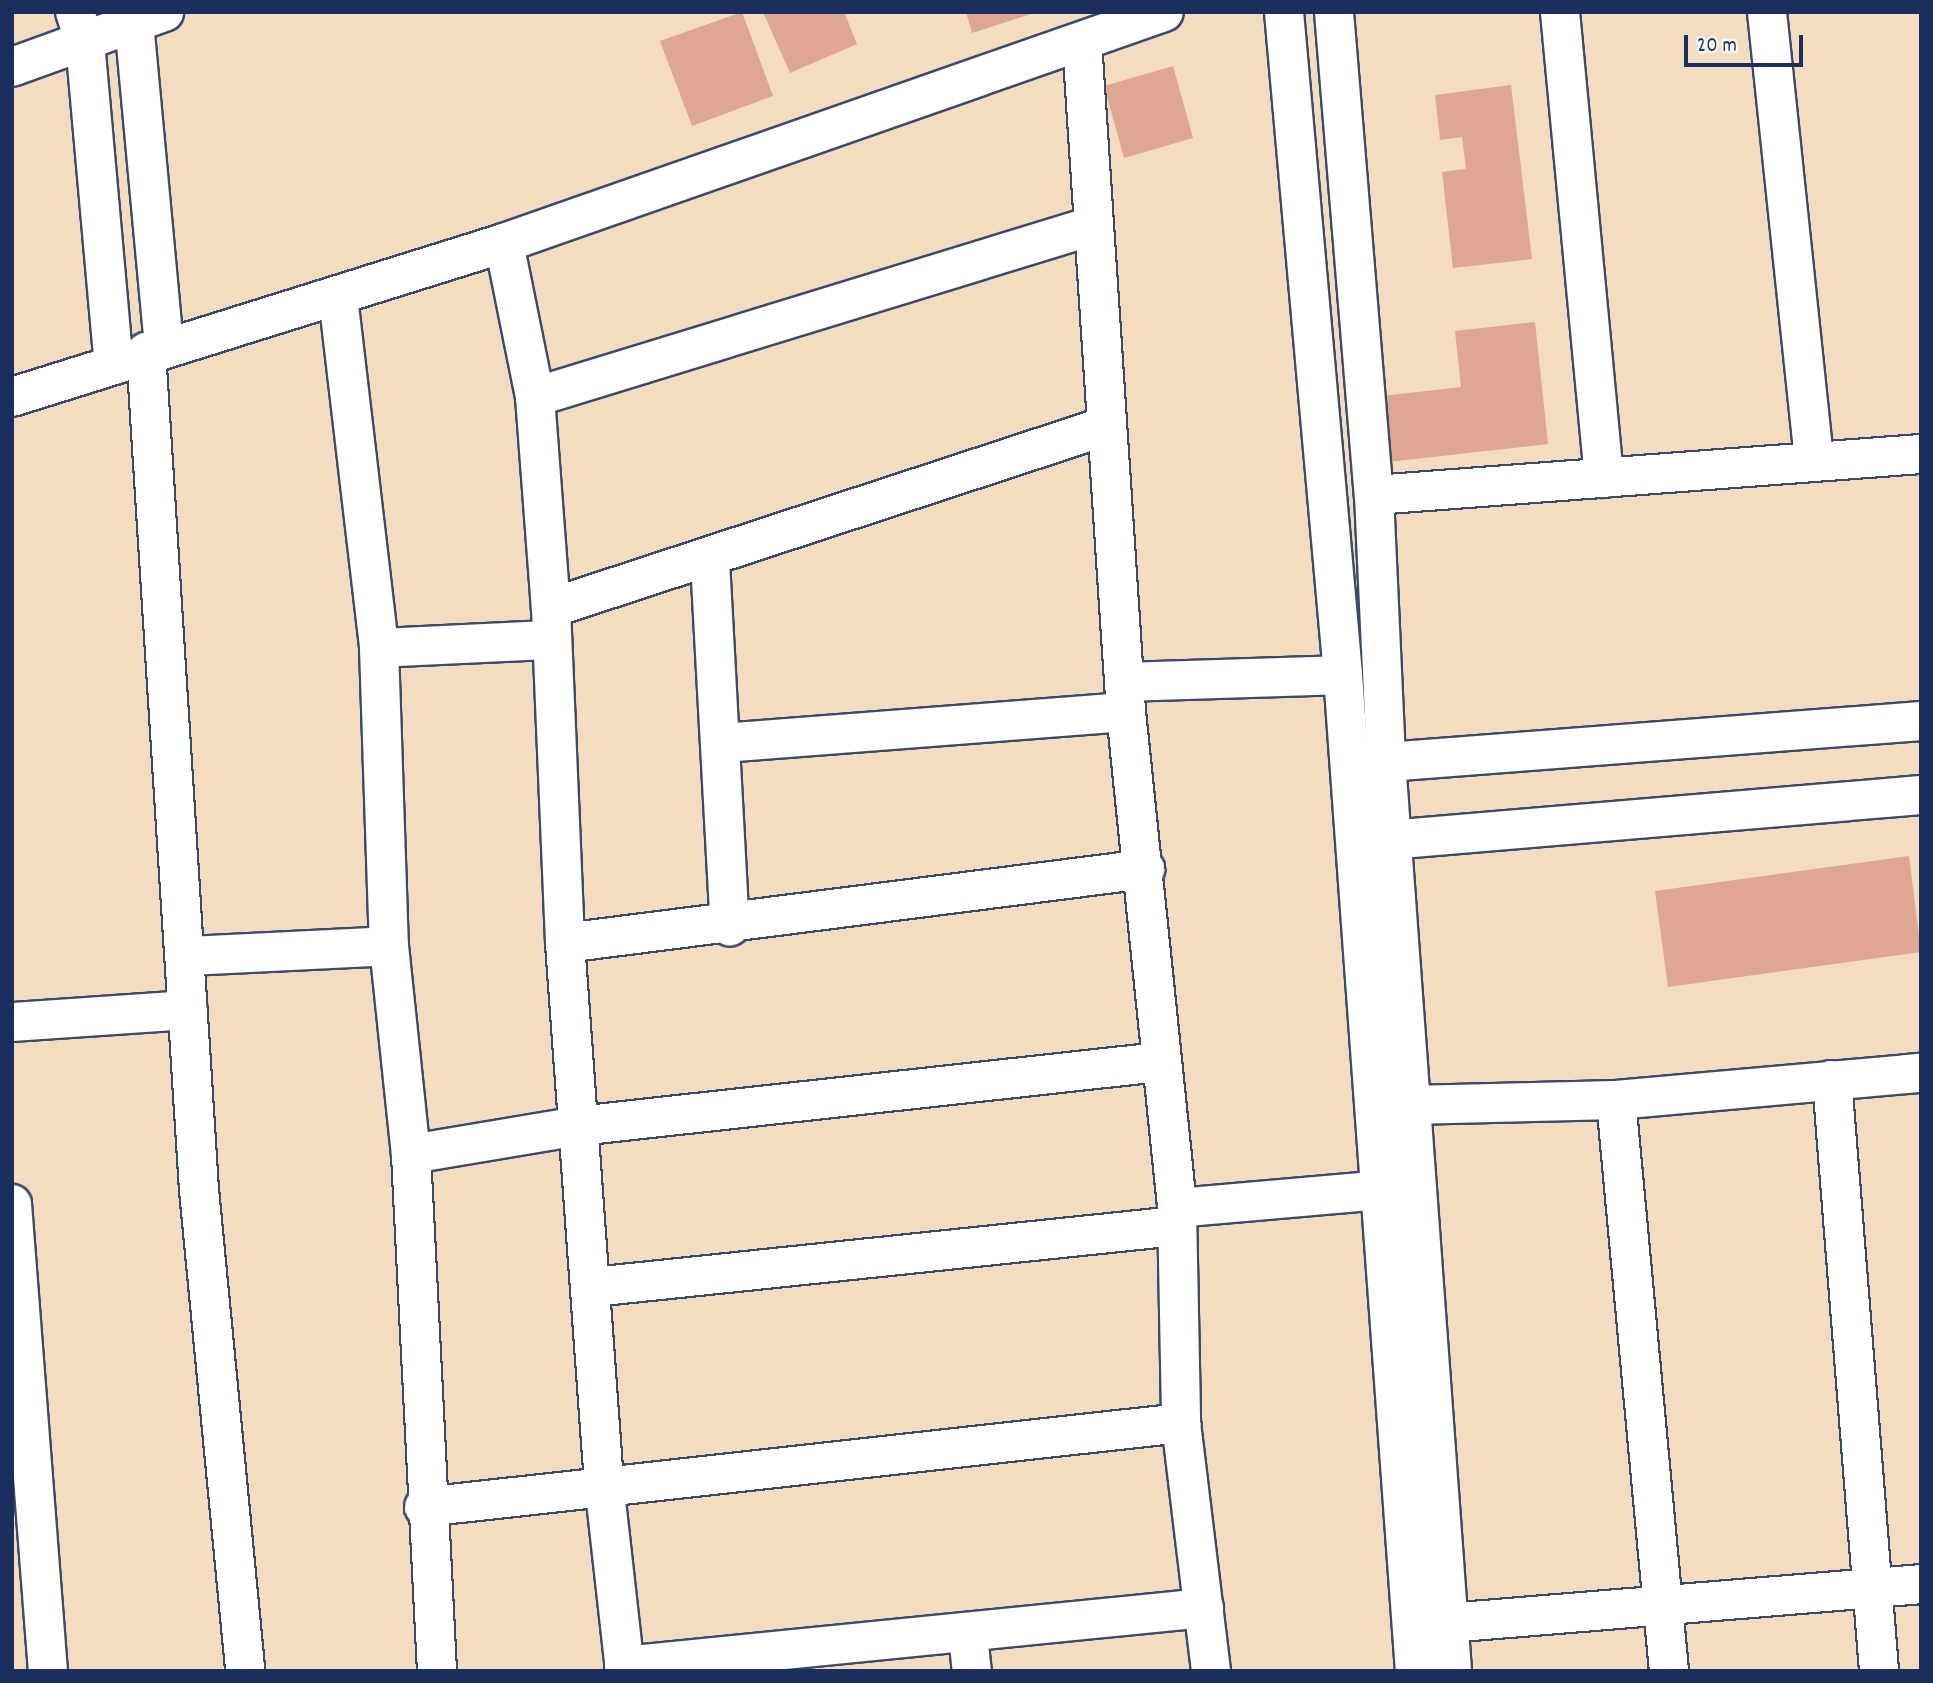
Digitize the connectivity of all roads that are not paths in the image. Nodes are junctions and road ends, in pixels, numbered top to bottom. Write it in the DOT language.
graph roads {
  1 [pos="1164,12"];
  2 [pos="1284,12"];
  3 [pos="1334,12"];
  4 [pos="1560,12"];
  5 [pos="1767,12"];
  6 [pos="145,16"];
  7 [pos="80,27"];
  8 [pos="1082,42"];
  9 [pos="12,67"];
  10 [pos="1092,226"];
  11 [pos="504,243"];
  12 [pos="338,297"];
  13 [pos="142,354"];
  14 [pos="12,397"];
  15 [pos="535,397"];
  16 [pos="1104,427"];
  17 [pos="1921,454"];
  18 [pos="1814,462"];
  19 [pos="1604,478"];
  20 [pos="1374,495"];
  21 [pos="710,561"];
  22 [pos="551,624"];
  23 [pos="379,648"];
  24 [pos="1343,676"];
  25 [pos="1126,697"];
  26 [pos="1921,721"];
  27 [pos="722,743"];
  28 [pos="1368,764"];
  29 [pos="1921,795"];
  30 [pos="1373,841"];
  31 [pos="1145,869"];
  32 [pos="730,926"];
  33 [pos="565,943"];
  34 [pos="389,946"];
  35 [pos="187,956"];
  36 [pos="188,1010"];
  37 [pos="12,1022"];
  38 [pos="1160,1062"];
  39 [pos="1921,1073"];
  40 [pos="1832,1080"];
  41 [pos="1616,1100"];
  42 [pos="1410,1105"];
  43 [pos="578,1126"];
  44 [pos="411,1154"];
  45 [pos="1382,1189"];
  46 [pos="12,1204"];
  47 [pos="1176,1217"];
  48 [pos="593,1287"];
  49 [pos="1181,1423"];
  50 [pos="604,1483"];
  51 [pos="424,1507"];
  52 [pos="24,1527"];
  53 [pos="1921,1584"];
  54 [pos="1870,1587"];
  55 [pos="1661,1603"];
  56 [pos="1203,1608"];
  57 [pos="1448,1623"];
  58 [pos="970,1653"];
  59 [pos="785,1659"];
  60 [pos="624,1668"];
  61 [pos="48,1671"];
  62 [pos="245,1671"];
  63 [pos="437,1671"];
  64 [pos="1211,1671"];
  65 [pos="1415,1671"];
  66 [pos="1452,1671"];
  67 [pos="1669,1671"];
  68 [pos="1879,1671"];
  1 -- 8 [label="street"];
  2 -- 24 [label="street"];
  3 -- 20 [label="street"];
  4 -- 19 [label="street"];
  5 -- 18 [label="street"];
  6 -- 7 [label="street"];
  6 -- 13 [label="street"];
  7 -- 9 [label="street"];
  7 -- 13 [label="street"];
  8 -- 10 [label="street"];
  8 -- 11 [label="street"];
  10 -- 15 [label="street"];
  10 -- 16 [label="street"];
  11 -- 12 [label="street"];
  11 -- 15 [label="street"];
  12 -- 13 [label="street"];
  12 -- 23 [label="street"];
  13 -- 14 [label="street"];
  13 -- 35 [label="street"];
  15 -- 22 [label="street"];
  16 -- 21 [label="street"];
  16 -- 25 [label="street"];
  17 -- 18 [label="street"];
  18 -- 19 [label="street"];
  19 -- 20 [label="street"];
  20 -- 28 [label="street"];
  21 -- 22 [label="street"];
  21 -- 27 [label="street"];
  22 -- 23 [label="street"];
  22 -- 33 [label="street"];
  23 -- 34 [label="street"];
  24 -- 25 [label="street"];
  24 -- 28 [label="street"];
  25 -- 27 [label="street"];
  25 -- 31 [label="street"];
  26 -- 28 [label="street"];
  27 -- 32 [label="street"];
  28 -- 30 [label="street"];
  29 -- 30 [label="street"];
  30 -- 42 [label="street"];
  30 -- 45 [label="street"];
  31 -- 32 [label="street"];
  31 -- 38 [label="street"];
  32 -- 33 [label="street"];
  33 -- 43 [label="street"];
  34 -- 35 [label="street"];
  34 -- 44 [label="street"];
  35 -- 36 [label="street"];
  36 -- 37 [label="street"];
  36 -- 62 [label="street"];
  38 -- 43 [label="street"];
  38 -- 47 [label="street"];
  39 -- 40 [label="street"];
  40 -- 41 [label="street"];
  40 -- 54 [label="street"];
  41 -- 42 [label="street"];
  41 -- 55 [label="street"];
  42 -- 57 [label="street"];
  43 -- 44 [label="street"];
  43 -- 48 [label="street"];
  44 -- 51 [label="street"];
  45 -- 47 [label="street"];
  45 -- 65 [label="street"];
  46 -- 52 [label="street"];
  47 -- 48 [label="street"];
  47 -- 49 [label="street"];
  48 -- 50 [label="street"];
  49 -- 50 [label="street"];
  49 -- 56 [label="street"];
  50 -- 51 [label="street"];
  50 -- 60 [label="street"];
  51 -- 63 [label="street"];
  52 -- 61 [label="street"];
  53 -- 54 [label="street"];
  54 -- 55 [label="street"];
  54 -- 68 [label="street"];
  55 -- 57 [label="street"];
  55 -- 67 [label="street"];
  56 -- 58 [label="street"];
  56 -- 64 [label="street"];
  57 -- 66 [label="street"];
  58 -- 59 [label="street"];
  59 -- 60 [label="street"];
}
